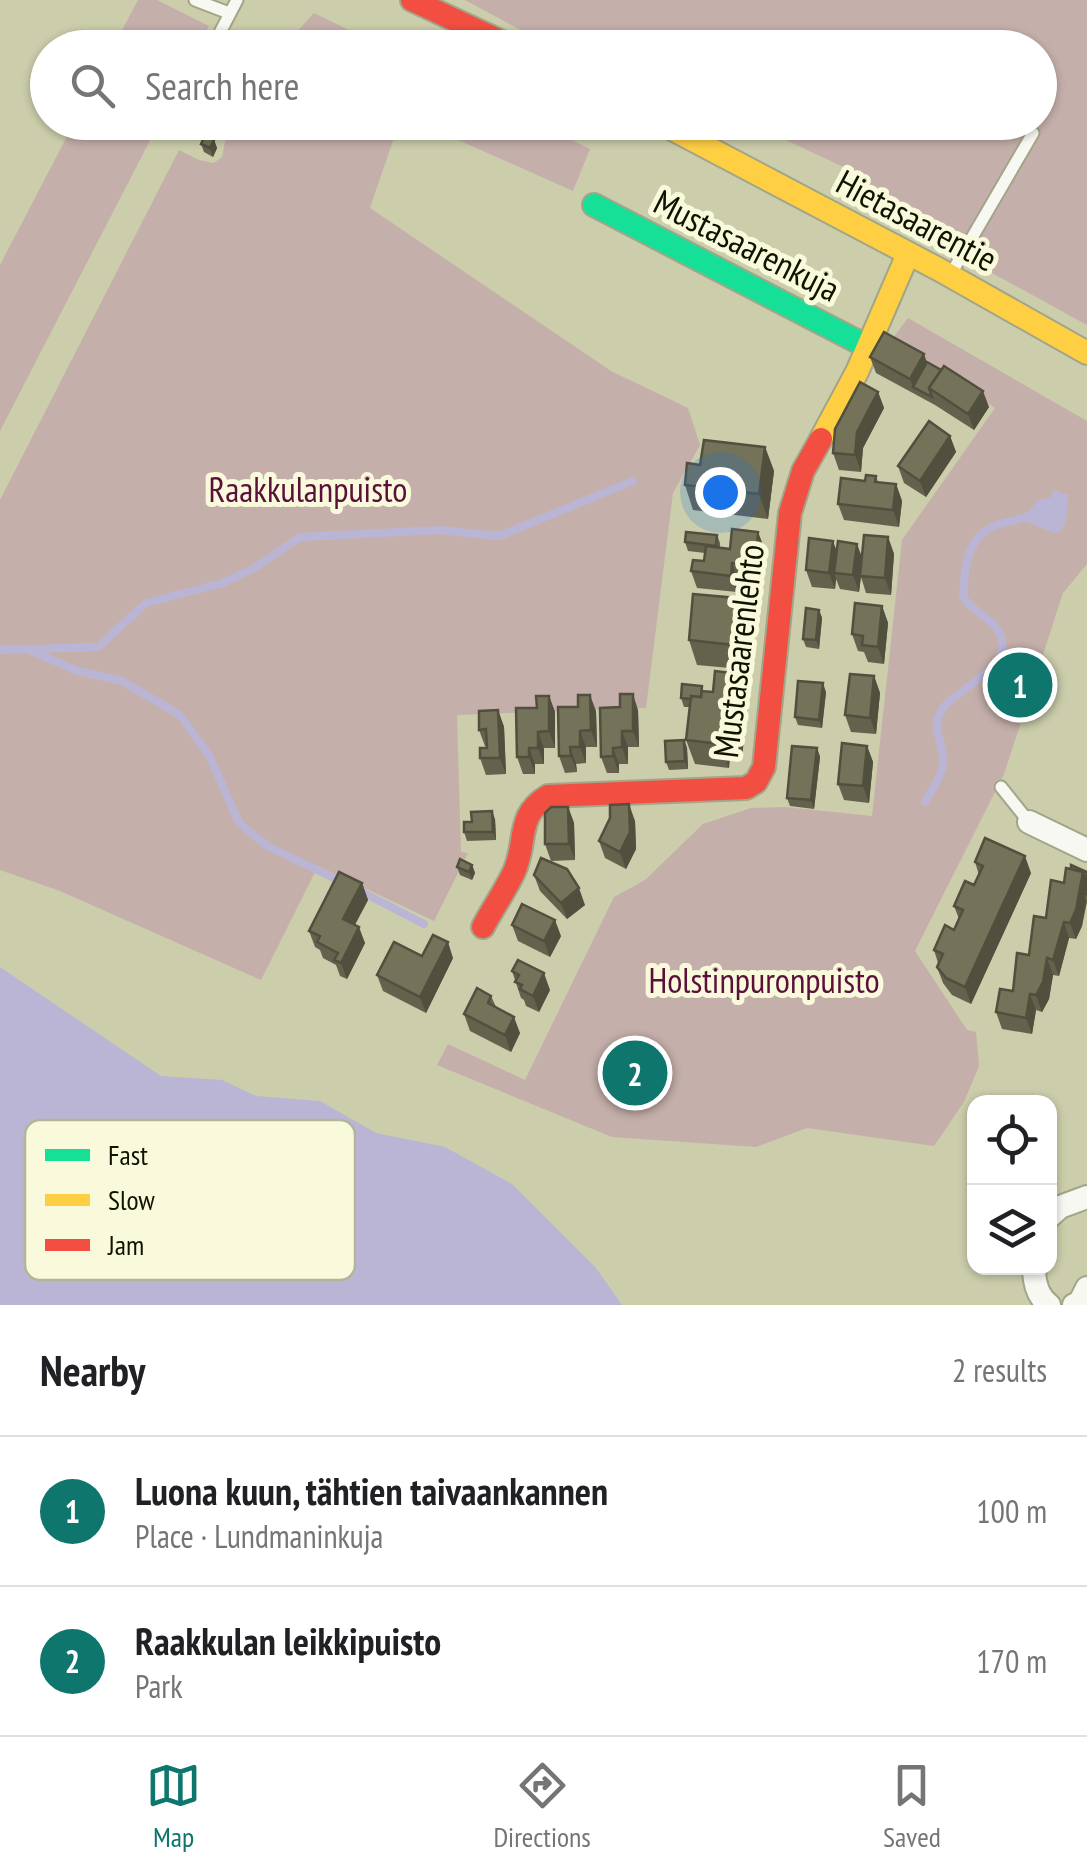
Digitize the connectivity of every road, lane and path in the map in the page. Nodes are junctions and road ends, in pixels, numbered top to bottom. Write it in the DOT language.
graph roads {
  1 [pos="194,0"];
  2 [pos="237,0"];
  3 [pos="412,0"];
  4 [pos="441,0"];
  5 [pos="228,13"];
  6 [pos="220,30"];
  7 [pos="478,30"];
  8 [pos="489,30"];
  9 [pos="694,140"];
  10 [pos="1029,140"];
  11 [pos="594,205"];
  12 [pos="908,254"];
  13 [pos="950,276"];
  14 [pos="868,347"];
  15 [pos="1087,353"];
  16 [pos="1001,788"];
  17 [pos="1029,822"];
  18 [pos="1087,850"];
  19 [pos="483,926"];
  20 [pos="1087,1197"];
  21 [pos="1057,1210"];
  22 [pos="1034,1275"];
  23 [pos="1087,1288"];
  24 [pos="1049,1305"];
  25 [pos="1074,1305"];
  1 -- 5 [label="lane"];
  2 -- 5 [label="lane"];
  3 -- 7 [label="street"];
  4 -- 8 [label="street"];
  5 -- 6 [label="lane"];
  9 -- 12 [label="street, Hietasaarentie"];
  10 -- 13 [label="lane"];
  11 -- 14 [label="street, Mustasaarenkuja"];
  12 -- 13 [label="street, Hietasaarentie"];
  12 -- 14 [label="street, Mustasaarenlehto"];
  13 -- 15 [label="street, Hietasaarentie"];
  14 -- 19 [label="street, Mustasaarenlehto"];
  16 -- 17 [label="lane"];
  17 -- 18 [label="street"];
  20 -- 21 [label="street"];
  22 -- 24 [label="street"];
  23 -- 25 [label="street"];
}
